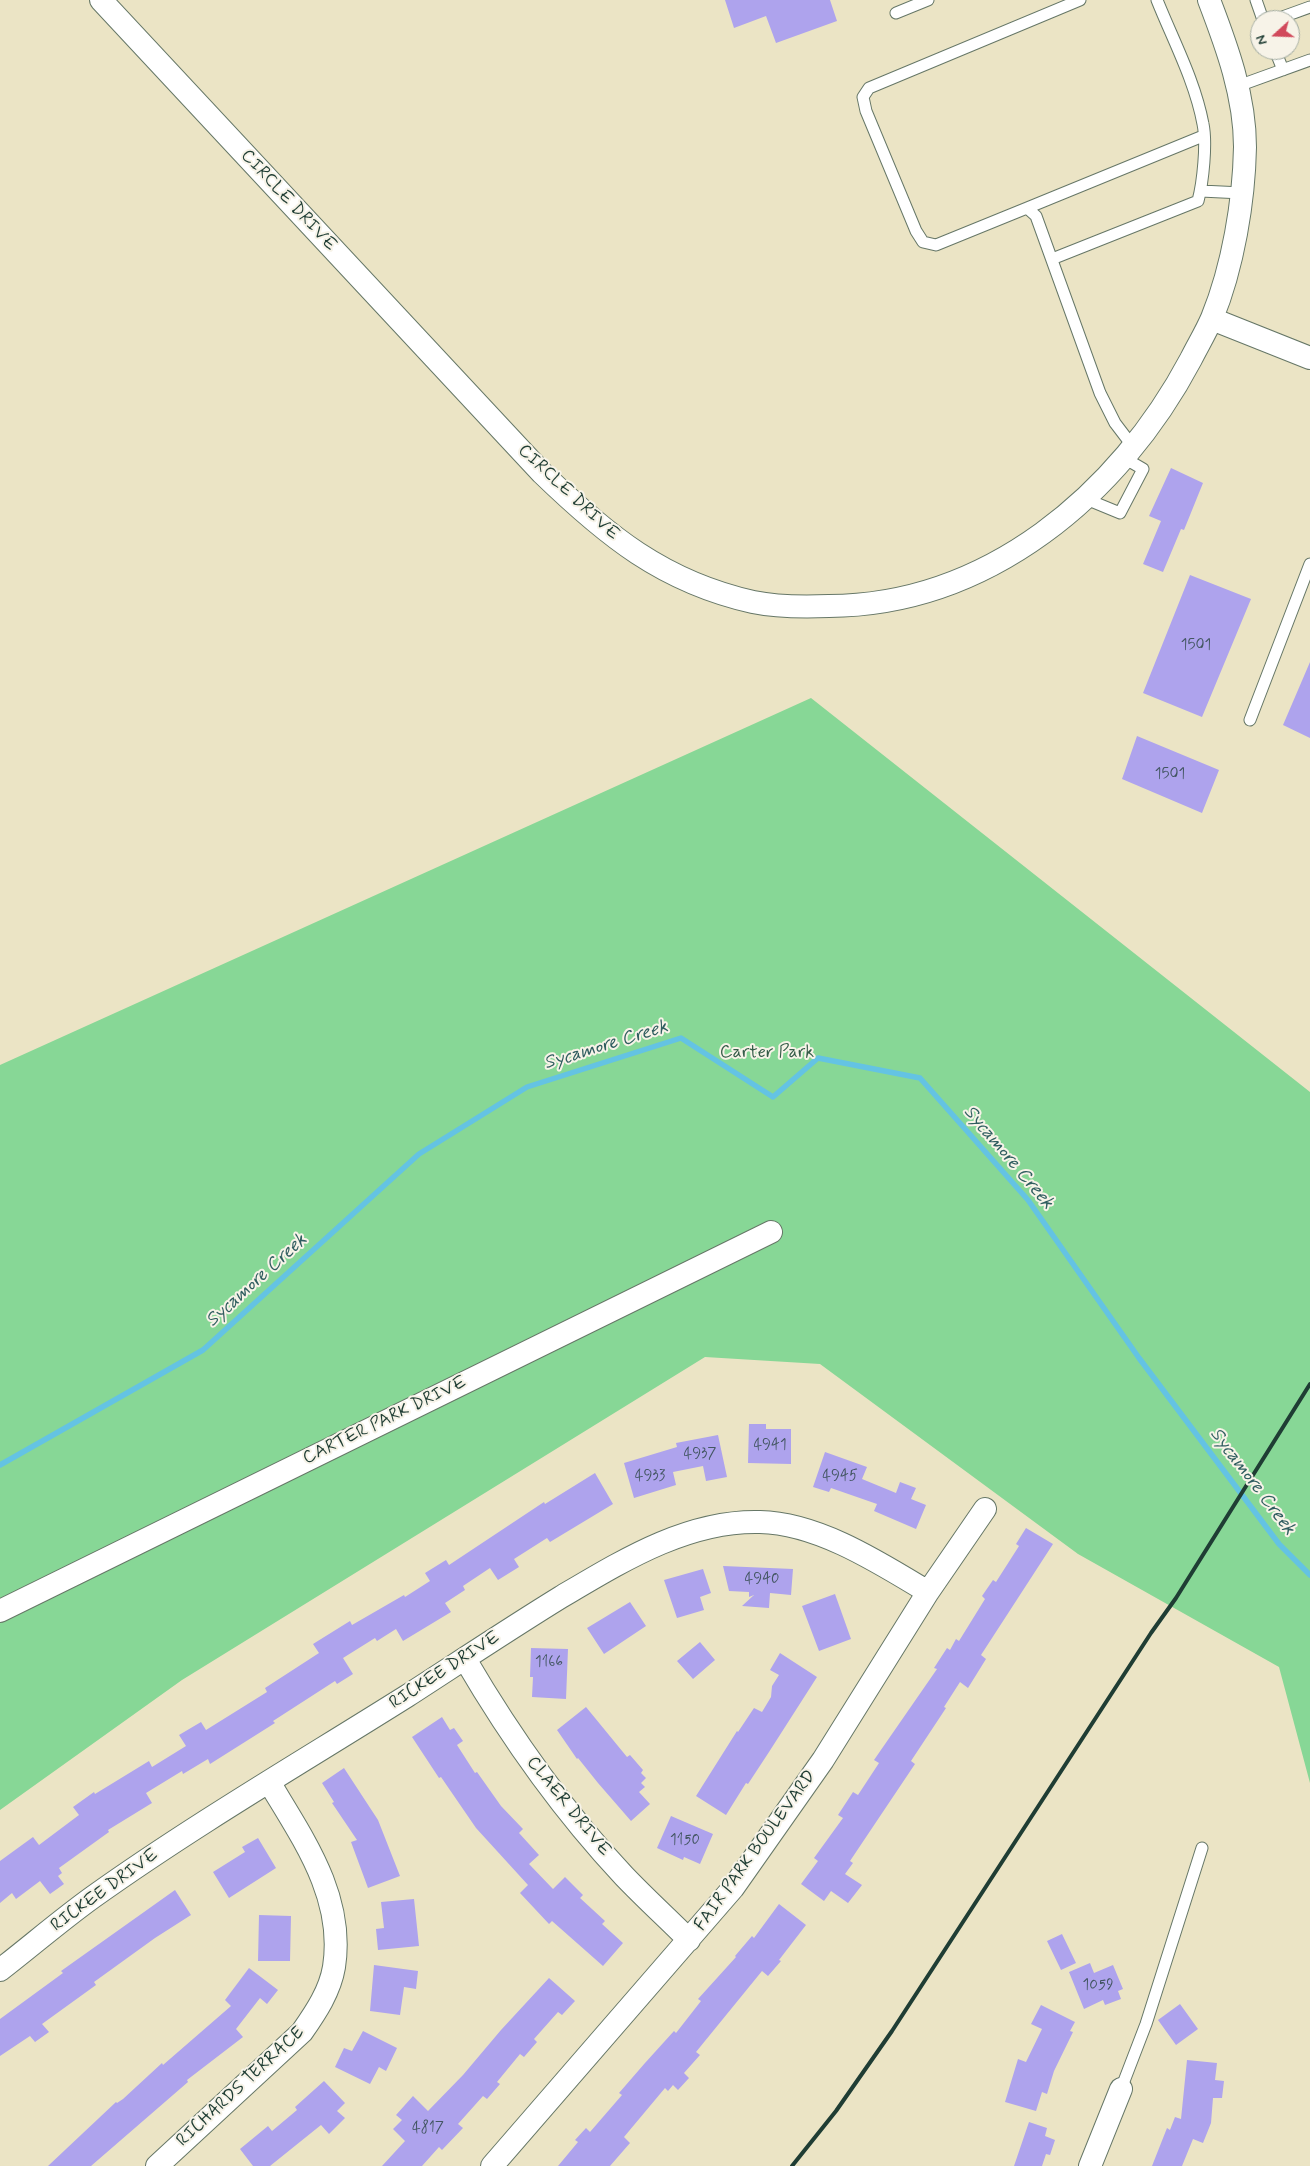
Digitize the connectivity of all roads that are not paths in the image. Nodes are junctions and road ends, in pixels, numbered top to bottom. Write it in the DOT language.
graph roads {
  1 [pos="101,0"];
  2 [pos="928,0"];
  3 [pos="1080,0"];
  4 [pos="1157,0"];
  5 [pos="1209,0"];
  6 [pos="896,13"];
  7 [pos="1279,60"];
  8 [pos="1310,60"];
  9 [pos="1283,70"];
  10 [pos="1238,86"];
  11 [pos="1204,136"];
  12 [pos="1201,191"];
  13 [pos="1242,193"];
  14 [pos="1027,208"];
  15 [pos="1052,260"];
  16 [pos="1212,319"];
  17 [pos="1310,358"];
  18 [pos="1129,453"];
  19 [pos="1086,499"];
  20 [pos="1310,564"];
  21 [pos="1250,720"];
  22 [pos="771,1232"];
  23 [pos="985,1509"];
  24 [pos="928,1592"];
  25 [pos="0,1611"];
  26 [pos="464,1659"];
  27 [pos="270,1782"];
  28 [pos="1202,1848"];
  29 [pos="689,1940"];
  30 [pos="0,1970"];
  31 [pos="1120,2089"];
  32 [pos="157,2166"];
  33 [pos="492,2166"];
  34 [pos="1090,2166"];
  1 -- 19 [label="street, CIRCLE DRIVE"];
  2 -- 6 [label="lane"];
  3 -- 14 [label="lane"];
  4 -- 11 [label="lane"];
  5 -- 10 [label="street, CIRCLE DRIVE"];
  7 -- 9 [label="lane"];
  8 -- 9 [label="lane"];
  9 -- 10 [label="lane"];
  10 -- 13 [label="street, CIRCLE DRIVE"];
  11 -- 12 [label="lane"];
  11 -- 14 [label="lane"];
  12 -- 13 [label="lane"];
  12 -- 15 [label="lane"];
  13 -- 16 [label="street, CIRCLE DRIVE"];
  14 -- 15 [label="lane"];
  15 -- 18 [label="lane"];
  16 -- 17 [label="street"];
  16 -- 18 [label="street, CIRCLE DRIVE"];
  18 -- 19 [label="street, CIRCLE DRIVE"];
  18 -- 19 [label="lane"];
  20 -- 21 [label="lane"];
  22 -- 25 [label="street, CARTER PARK DRIVE"];
  23 -- 24 [label="street, FAIR PARK BOULEVARD"];
  24 -- 26 [label="street, RICKEE DRIVE"];
  24 -- 29 [label="street, FAIR PARK BOULEVARD"];
  26 -- 27 [label="street, RICKEE DRIVE"];
  26 -- 29 [label="street, CLAER DRIVE"];
  27 -- 30 [label="street, RICKEE DRIVE"];
  27 -- 32 [label="street, RICHARDS TERRACE"];
  28 -- 31 [label="lane"];
  29 -- 33 [label="street, FAIR PARK BOULEVARD"];
  31 -- 34 [label="street"];
}
